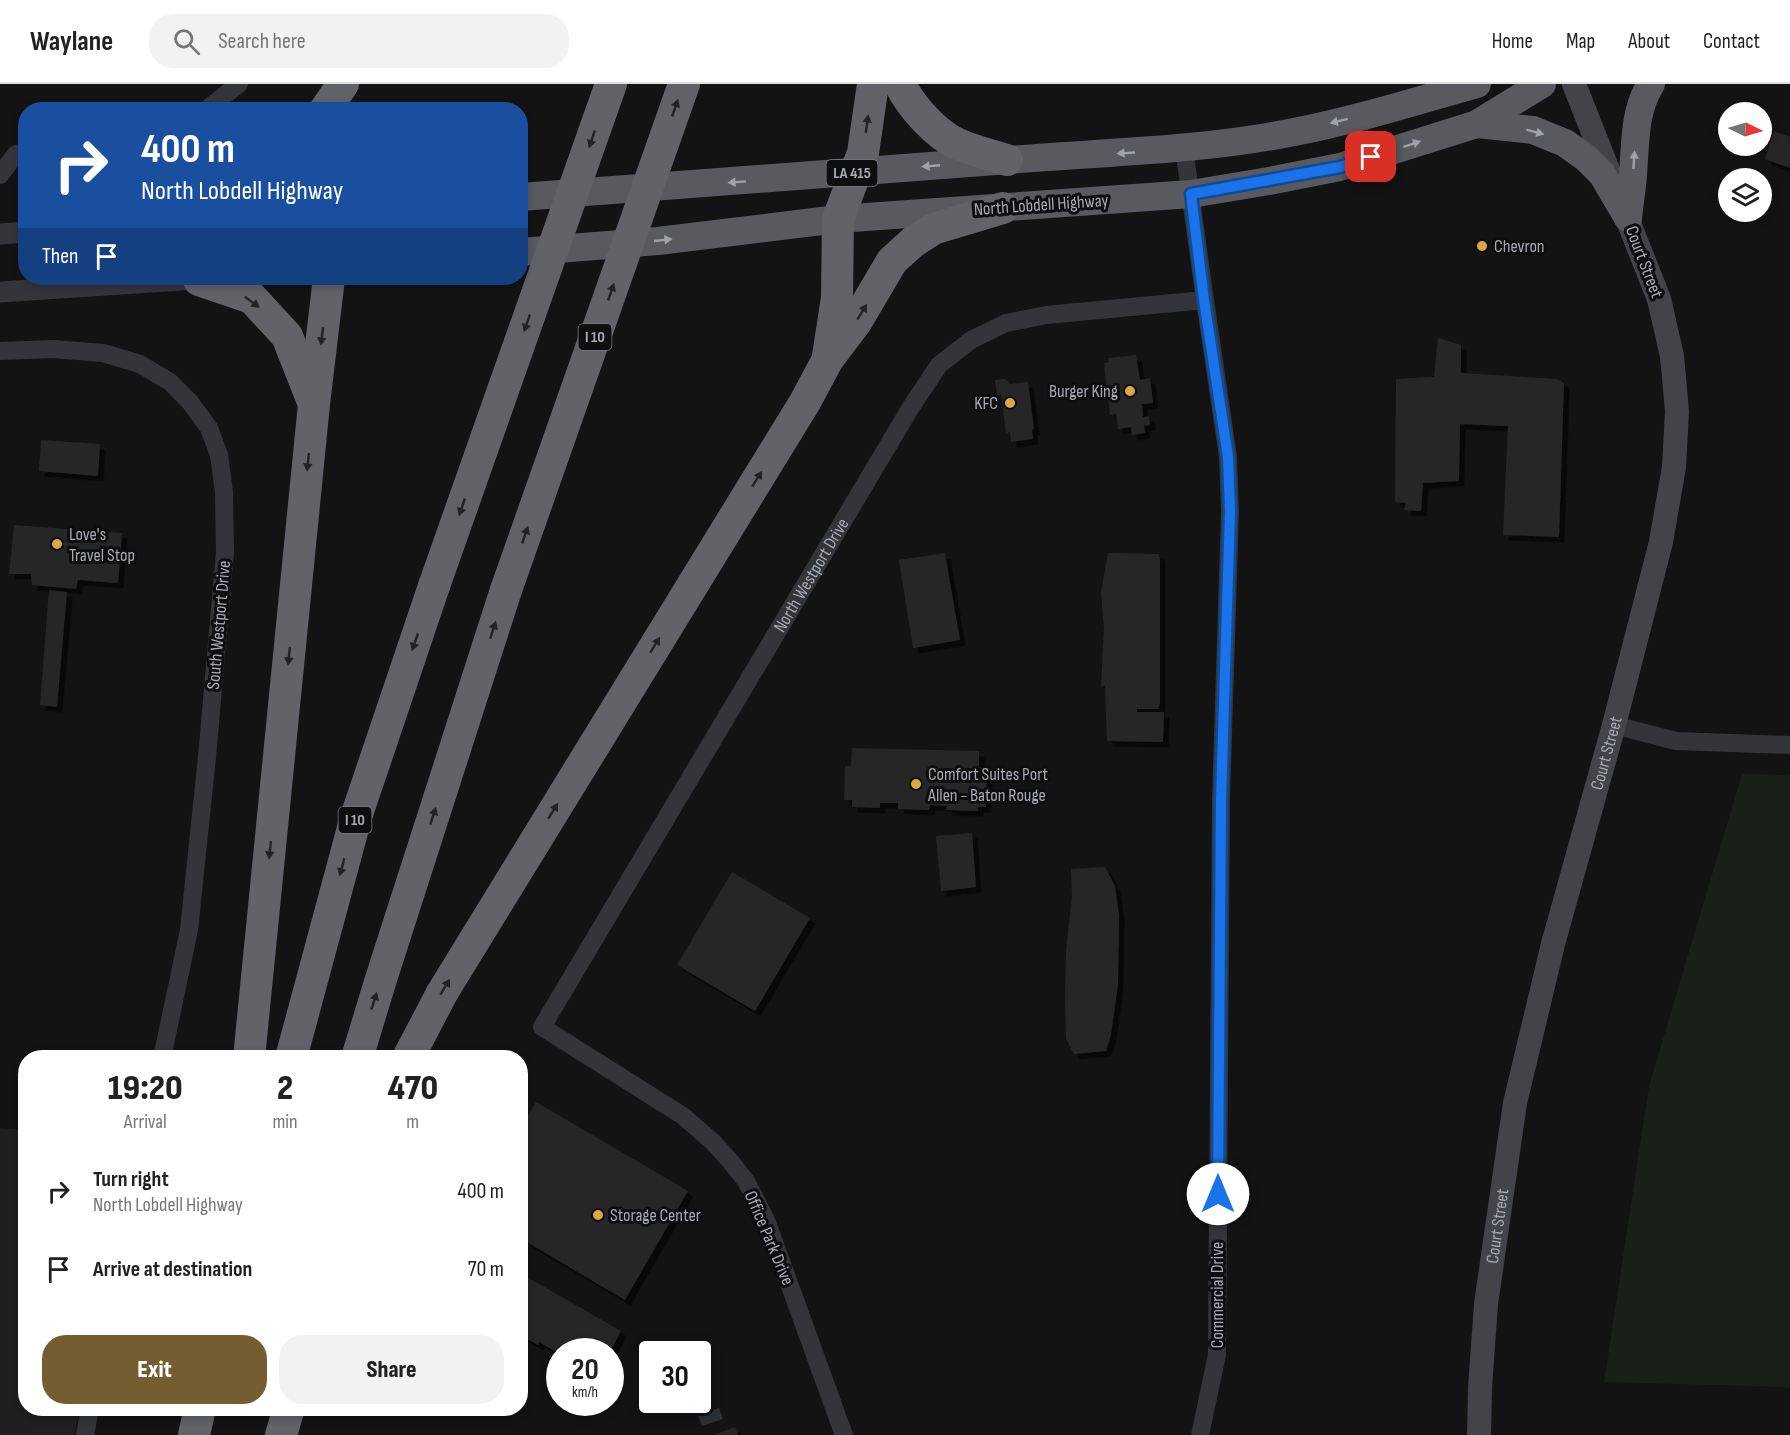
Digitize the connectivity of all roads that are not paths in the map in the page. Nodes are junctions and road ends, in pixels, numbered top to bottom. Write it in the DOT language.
graph roads {
  1 [pos="239,84"];
  2 [pos="343,84"];
  3 [pos="355,84"];
  4 [pos="611,84"];
  5 [pos="684,84"];
  6 [pos="873,84"];
  7 [pos="900,84"];
  8 [pos="1477,84"];
  9 [pos="1542,84"];
  10 [pos="1574,84"];
  11 [pos="1650,84"];
  12 [pos="216,102"];
  13 [pos="331,102"];
  14 [pos="351,102"];
  15 [pos="1477,124"];
  16 [pos="1184,148"];
  17 [pos="18,153"];
  18 [pos="1007,160"];
  19 [pos="854,173"];
  20 [pos="0,175"];
  21 [pos="1191,194"];
  22 [pos="528,196"];
  23 [pos="1003,208"];
  24 [pos="1628,218"];
  25 [pos="838,219"];
  26 [pos="18,233"];
  27 [pos="0,234"];
  28 [pos="528,251"];
  29 [pos="113,285"];
  30 [pos="223,285"];
  31 [pos="328,285"];
  32 [pos="0,292"];
  33 [pos="1204,300"];
  34 [pos="0,351"];
  35 [pos="828,359"];
  36 [pos="314,404"];
  37 [pos="1614,725"];
  38 [pos="1790,745"];
  39 [pos="542,1027"];
  40 [pos="164,1050"];
  41 [pos="250,1050"];
  42 [pos="293,1050"];
  43 [pos="359,1050"];
  44 [pos="412,1050"];
  45 [pos="89,1416"];
  46 [pos="198,1416"];
  47 [pos="269,1416"];
  48 [pos="287,1416"];
  49 [pos="85,1435"];
  50 [pos="194,1435"];
  51 [pos="265,1435"];
  52 [pos="281,1435"];
  53 [pos="844,1435"];
  54 [pos="1200,1435"];
  55 [pos="1479,1435"];
  1 -- 12 [label="street"];
  2 -- 13 [label="highway"];
  3 -- 14 [label="highway"];
  4 -- 42 [label="highway, I 10, one-way, bridge"];
  43 -- 5 [label="highway, I 10, one-way, bridge"];
  19 -- 6 [label="highway, one-way"];
  7 -- 18 [label="highway"];
  8 -- 16 [label="highway, LA 415, one-way"];
  9 -- 15 [label="highway, North Lobdell Highway"];
  10 -- 24 [label="main road, Court Street"];
  24 -- 11 [label="highway, one-way"];
  21 -- 15 [label="highway, North Lobdell Highway, one-way"];
  15 -- 24 [label="highway, one-way"];
  16 -- 18 [label="highway, LA 415, one-way"];
  16 -- 21 [label="street, Commercial Drive"];
  17 -- 20 [label="street"];
  18 -- 19 [label="highway, LA 415, one-way"];
  19 -- 22 [label="highway, LA 415, one-way"];
  19 -- 25 [label="highway"];
  21 -- 23 [label="highway, North Lobdell Highway"];
  21 -- 33 [label="street, Commercial Drive"];
  23 -- 25 [label="highway, North Lobdell Highway"];
  35 -- 23 [label="highway, one-way"];
  24 -- 37 [label="main road, Court Street"];
  28 -- 25 [label="highway, North Lobdell Highway, one-way"];
  25 -- 35 [label="highway"];
  26 -- 27 [label="street"];
  29 -- 32 [label="street"];
  30 -- 36 [label="highway, one-way"];
  31 -- 36 [label="highway, one-way"];
  33 -- 39 [label="street, North Westport Drive"];
  33 -- 54 [label="street, Commercial Drive"];
  34 -- 40 [label="street, South Westport Drive"];
  44 -- 35 [label="highway, one-way"];
  36 -- 41 [label="highway, one-way"];
  37 -- 38 [label="street"];
  37 -- 55 [label="main road, Court Street"];
  39 -- 53 [label="street, Office Park Drive"];
  45 -- 49 [label="street"];
  46 -- 50 [label="highway"];
  47 -- 51 [label="highway"];
  48 -- 52 [label="highway"];
}
